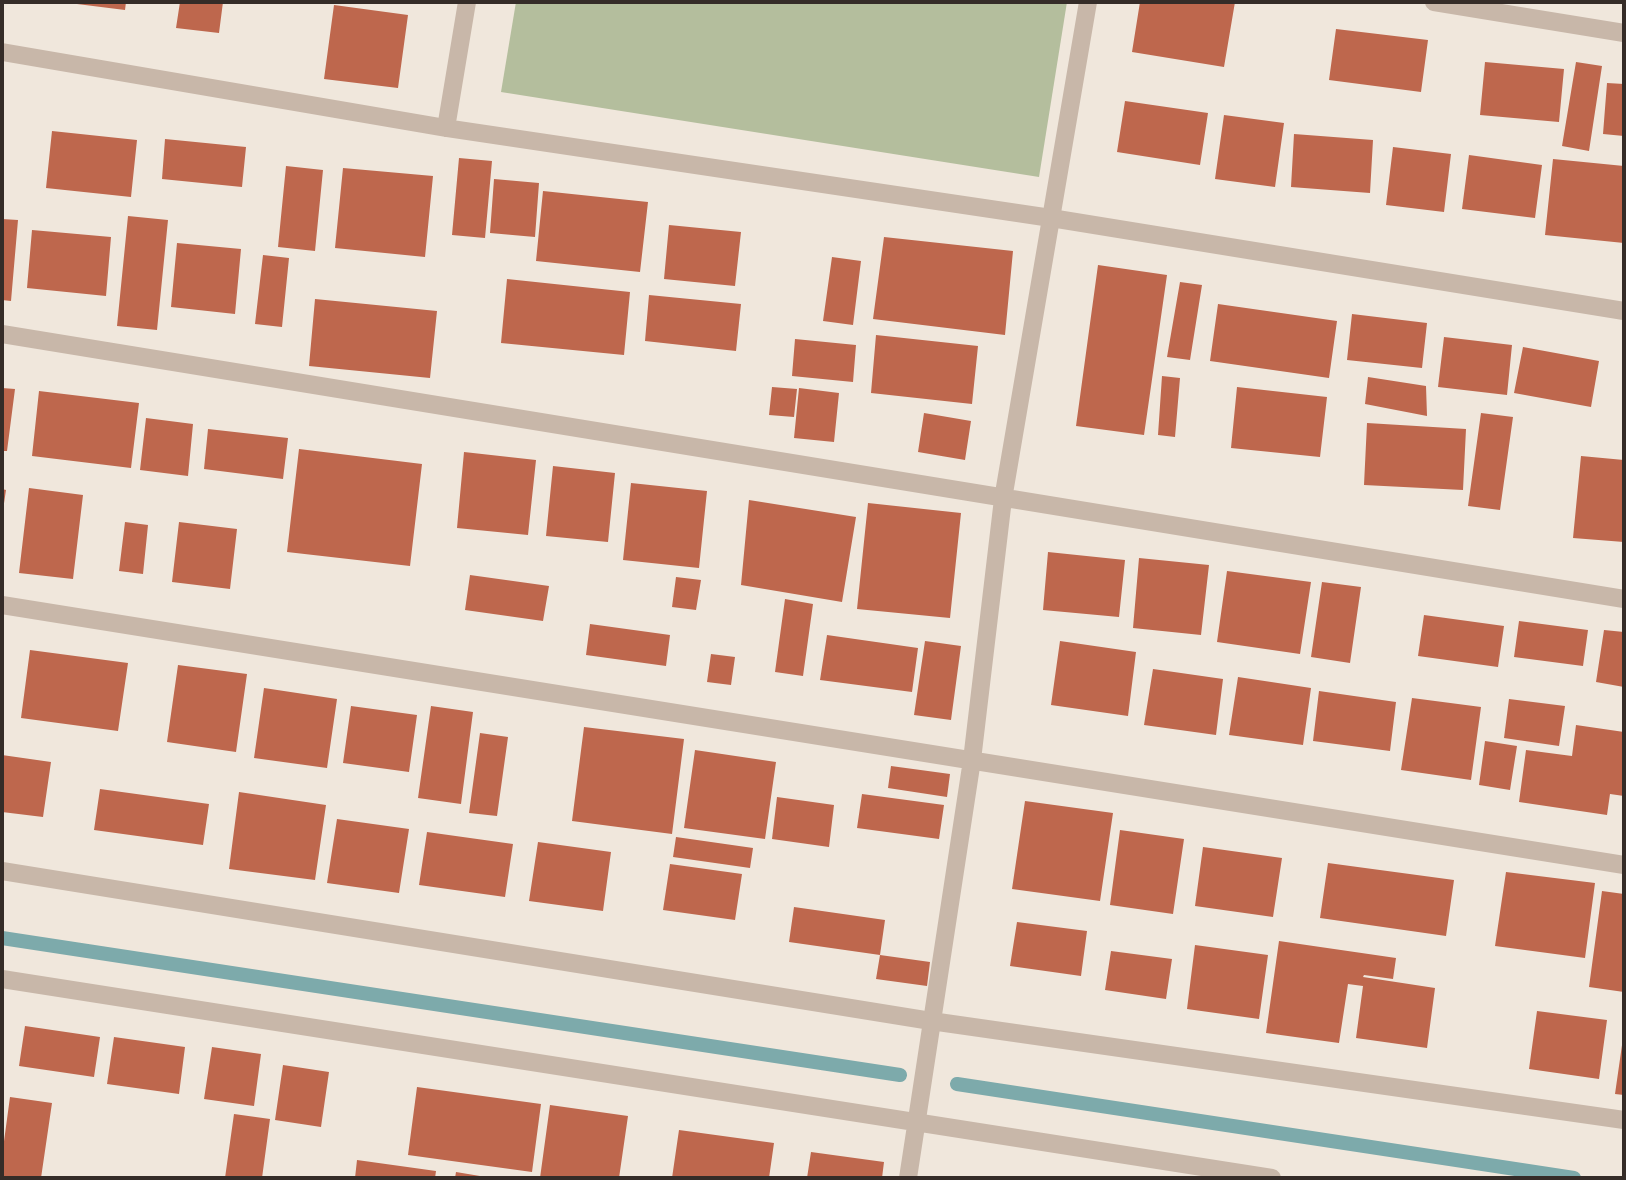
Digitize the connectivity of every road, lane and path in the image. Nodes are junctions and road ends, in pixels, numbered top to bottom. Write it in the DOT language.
graph roads {
  1 [pos="467,2"];
  2 [pos="1088,2"];
  3 [pos="1434,2"];
  4 [pos="1624,33"];
  5 [pos="2,52"];
  6 [pos="446,128"];
  7 [pos="1051,218"];
  8 [pos="1624,311"];
  9 [pos="2,334"];
  10 [pos="1003,499"];
  11 [pos="1624,599"];
  12 [pos="2,605"];
  13 [pos="972,760"];
  14 [pos="1624,865"];
  15 [pos="2,871"];
  16 [pos="2,979"];
  17 [pos="931,1021"];
  18 [pos="1624,1120"];
  19 [pos="916,1122"];
  20 [pos="908,1178"];
  21 [pos="1272,1178"];
  1 -- 6 [label="street"];
  2 -- 7 [label="street"];
  3 -- 4 [label="street"];
  5 -- 6 [label="street"];
  6 -- 7 [label="street"];
  7 -- 8 [label="street"];
  7 -- 10 [label="street"];
  9 -- 10 [label="street"];
  10 -- 11 [label="street"];
  10 -- 13 [label="street"];
  12 -- 13 [label="street"];
  13 -- 14 [label="street"];
  13 -- 17 [label="street"];
  15 -- 17 [label="street"];
  16 -- 19 [label="street"];
  17 -- 18 [label="street"];
  17 -- 19 [label="street"];
  19 -- 20 [label="street"];
  19 -- 21 [label="street"];
}
